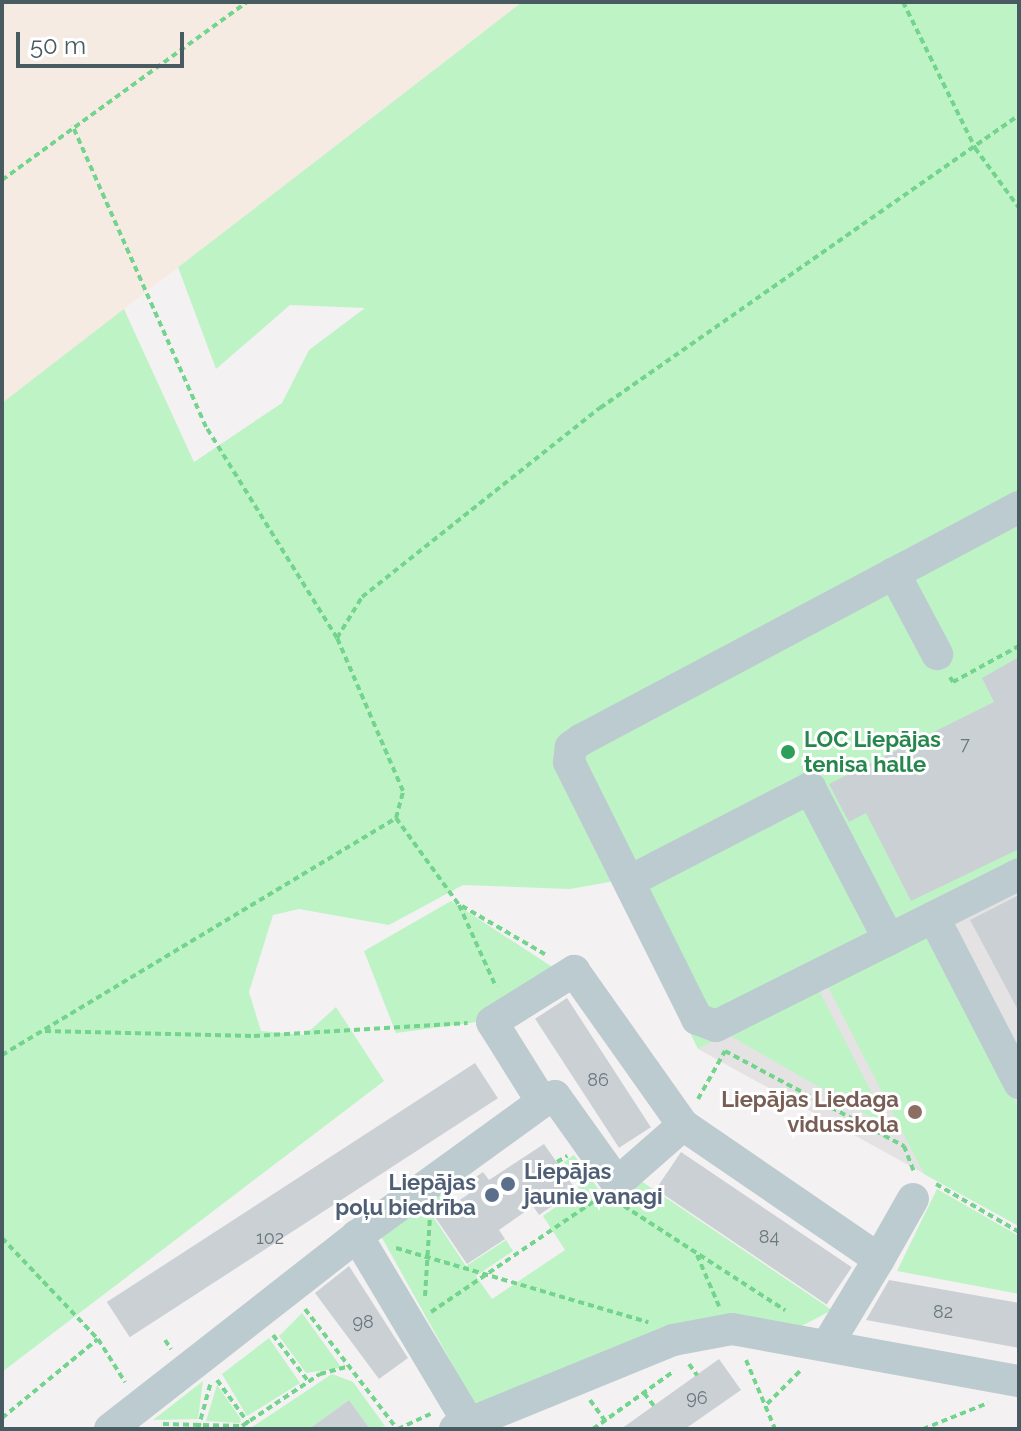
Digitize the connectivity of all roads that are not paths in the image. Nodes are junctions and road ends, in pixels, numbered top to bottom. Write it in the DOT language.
graph roads {
  1 [pos="1019,507"];
  2 [pos="894,573"];
  3 [pos="937,654"];
  4 [pos="1019,874"];
  5 [pos="630,881"];
  6 [pos="934,918"];
  7 [pos="889,940"];
  8 [pos="1019,1083"];
  9 [pos="542,1102"];
  10 [pos="683,1125"];
  11 [pos="913,1199"];
  12 [pos="357,1236"];
  13 [pos="879,1259"];
  14 [pos="829,1342"];
  15 [pos="1019,1381"];
  16 [pos="131,1418"];
  17 [pos="462,1426"];
  1 -- 2 [label="street"];
  2 -- 3 [label="street"];
  2 -- 5 [label="street"];
  4 -- 6 [label="street"];
  5 -- 7 [label="street"];
  5 -- 7 [label="street"];
  6 -- 7 [label="street"];
  6 -- 8 [label="street"];
  9 -- 10 [label="street"];
  9 -- 10 [label="street"];
  9 -- 12 [label="street"];
  10 -- 13 [label="street"];
  11 -- 13 [label="street"];
  12 -- 16 [label="street"];
  12 -- 17 [label="street"];
  13 -- 14 [label="street"];
  14 -- 15 [label="street"];
  14 -- 17 [label="street"];
}
